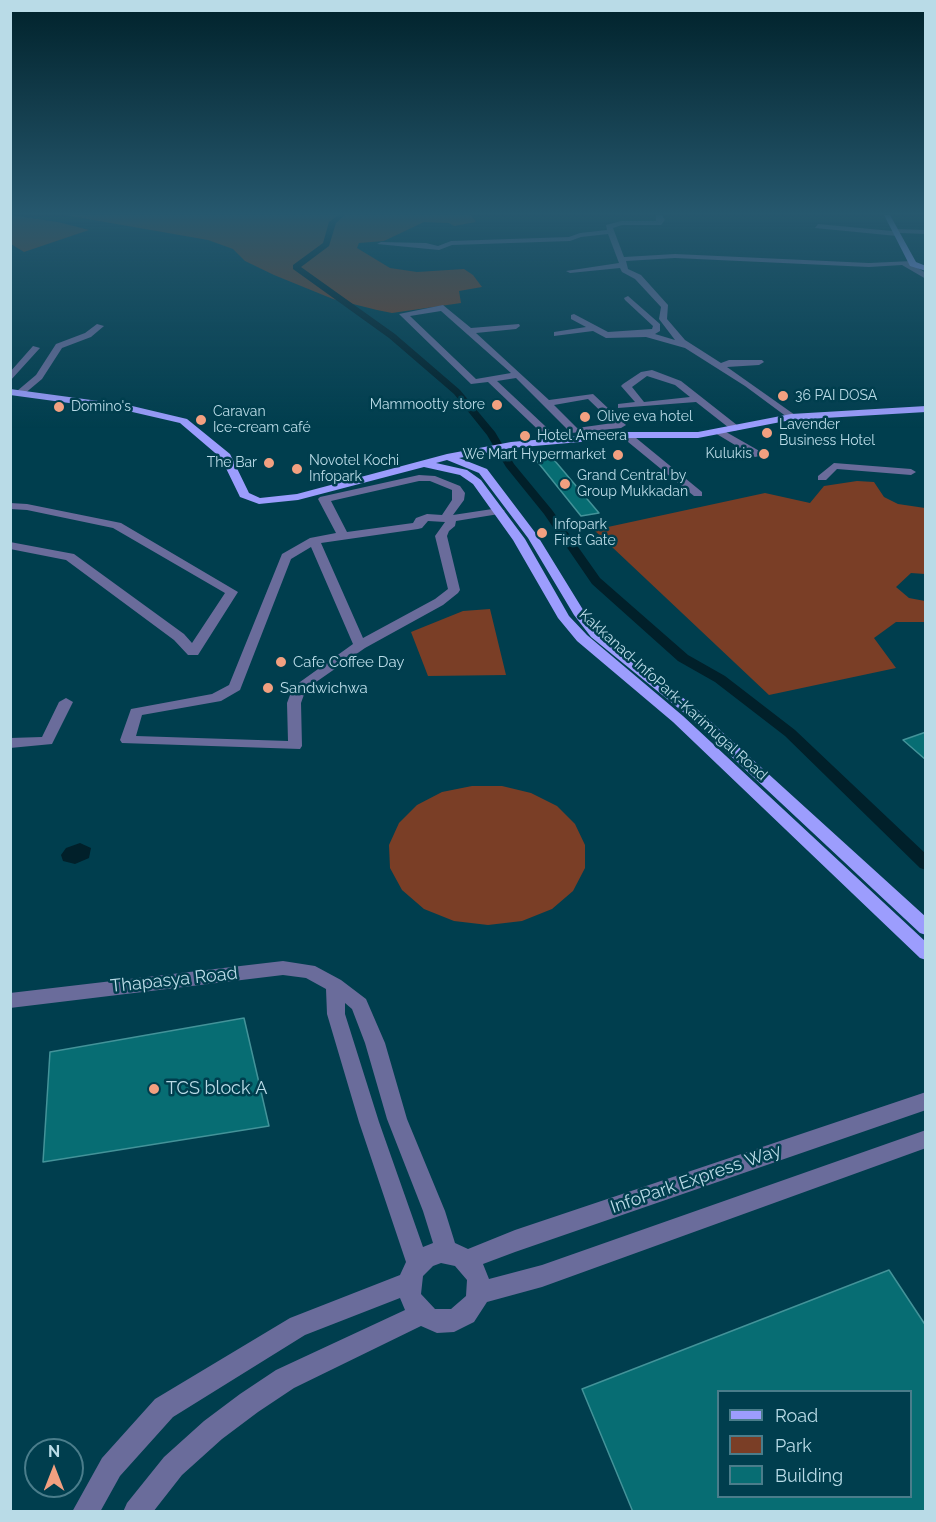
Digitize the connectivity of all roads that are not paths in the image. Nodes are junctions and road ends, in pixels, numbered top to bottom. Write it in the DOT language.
graph roads {
  1 [pos="647,286"];
  2 [pos="628,298"];
  3 [pos="574,317"];
  4 [pos="100,326"];
  5 [pos="516,326"];
  6 [pos="588,326"];
  7 [pos="469,332"];
  8 [pos="554,332"];
  9 [pos="646,334"];
  10 [pos="687,346"];
  11 [pos="36,348"];
  12 [pos="759,362"];
  13 [pos="10,363"];
  14 [pos="24,363"];
  15 [pos="718,367"];
  16 [pos="518,375"];
  17 [pos="10,378"];
  18 [pos="490,379"];
  19 [pos="15,393"];
  20 [pos="697,399"];
  21 [pos="547,403"];
  22 [pos="642,405"];
  23 [pos="621,406"];
  24 [pos="926,409"];
  25 [pos="791,417"];
  26 [pos="737,429"];
  27 [pos="719,431"];
  28 [pos="626,435"];
  29 [pos="555,440"];
  30 [pos="480,450"];
  31 [pos="759,455"];
  32 [pos="447,457"];
  33 [pos="415,465"];
  34 [pos="483,471"];
  35 [pos="911,472"];
  36 [pos="822,478"];
  37 [pos="698,494"];
  38 [pos="10,506"];
  39 [pos="499,511"];
  40 [pos="447,521"];
  41 [pos="343,536"];
  42 [pos="314,540"];
  43 [pos="10,545"];
  44 [pos="542,566"];
  45 [pos="360,645"];
  46 [pos="66,702"];
  47 [pos="10,743"];
  48 [pos="926,928"];
  49 [pos="926,953"];
  50 [pos="335,985"];
  51 [pos="10,1001"];
  52 [pos="926,1101"];
  53 [pos="926,1139"];
  54 [pos="457,1256"];
  55 [pos="413,1274"];
  56 [pos="478,1293"];
  57 [pos="422,1314"];
  58 [pos="85,1512"];
  59 [pos="136,1512"];
  1 -- 10 [label="street"];
  2 -- 9 [label="street"];
  3 -- 6 [label="street"];
  4 -- 19 [label="street"];
  5 -- 7 [label="street"];
  6 -- 8 [label="street"];
  6 -- 9 [label="street"];
  7 -- 16 [label="street"];
  7 -- 18 [label="street"];
  9 -- 10 [label="street"];
  10 -- 15 [label="street"];
  11 -- 14 [label="street"];
  12 -- 15 [label="street"];
  13 -- 14 [label="street"];
  14 -- 17 [label="street"];
  15 -- 25 [label="street"];
  16 -- 18 [label="street"];
  16 -- 21 [label="street"];
  18 -- 29 [label="street"];
  19 -- 33 [label="main road, Kakkanad-InfoPark-Karimugal Road"];
  20 -- 22 [label="street"];
  20 -- 22 [label="street"];
  20 -- 26 [label="street"];
  21 -- 21 [label="street"];
  22 -- 23 [label="street"];
  24 -- 25 [label="main road, Kakkanad-InfoPark-Karimugal Road"];
  25 -- 26 [label="main road, Kakkanad-InfoPark-Karimugal Road"];
  26 -- 27 [label="main road, Kakkanad-InfoPark-Karimugal Road"];
  27 -- 28 [label="main road, Kakkanad-InfoPark-Karimugal Road"];
  27 -- 31 [label="street"];
  28 -- 29 [label="main road, Kakkanad-InfoPark-Karimugal Road"];
  28 -- 37 [label="street"];
  29 -- 30 [label="main road, Kakkanad-InfoPark-Karimugal Road"];
  30 -- 32 [label="main road, Kakkanad-InfoPark-Karimugal Road"];
  30 -- 34 [label="main road"];
  32 -- 33 [label="main road, Kakkanad-InfoPark-Karimugal Road"];
  32 -- 34 [label="main road"];
  33 -- 39 [label="main road, Kakkanad-InfoPark-Karimugal Road"];
  34 -- 44 [label="main road, Kakkanad-InfoPark-Karimugal Road"];
  35 -- 36 [label="street"];
  38 -- 43 [label="street"];
  39 -- 40 [label="street"];
  39 -- 44 [label="main road, Kakkanad-InfoPark-Karimugal Road"];
  40 -- 41 [label="street"];
  40 -- 41 [label="street"];
  40 -- 45 [label="street"];
  41 -- 42 [label="street"];
  42 -- 45 [label="street"];
  42 -- 45 [label="street"];
  44 -- 48 [label="main road, Kakkanad-InfoPark-Karimugal Road"];
  44 -- 49 [label="main road, Kakkanad-InfoPark-Karimugal Road"];
  46 -- 47 [label="street"];
  50 -- 51 [label="street, Thapasya Road"];
  50 -- 54 [label="street, Thapasya Road"];
  50 -- 55 [label="street"];
  52 -- 54 [label="street, InfoPark Express Way"];
  53 -- 56 [label="street"];
  54 -- 55 [label="street"];
  54 -- 56 [label="street"];
  55 -- 57 [label="street"];
  55 -- 58 [label="street"];
  56 -- 57 [label="street"];
  57 -- 59 [label="street"];
}
